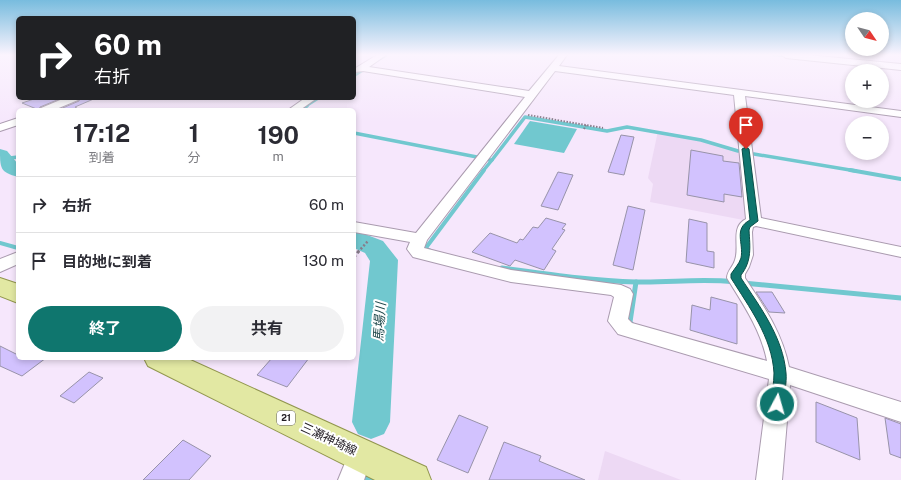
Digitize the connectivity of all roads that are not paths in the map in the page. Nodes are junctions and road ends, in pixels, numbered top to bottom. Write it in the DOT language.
graph roads {
  1 [pos="409,77"];
  2 [pos="547,77"];
  3 [pos="626,77"];
  4 [pos="739,92"];
  5 [pos="533,95"];
  6 [pos="69,100"];
  7 [pos="309,100"];
  8 [pos="50,108"];
  9 [pos="296,108"];
  10 [pos="901,114"];
  11 [pos="16,122"];
  12 [pos="0,128"];
  13 [pos="754,221"];
  14 [pos="356,227"];
  15 [pos="420,239"];
  16 [pos="901,252"];
  17 [pos="0,286"];
  18 [pos="16,293"];
  19 [pos="162,360"];
  20 [pos="780,373"];
  21 [pos="901,412"];
  22 [pos="356,467"];
  23 [pos="413,480"];
  24 [pos="769,480"];
  1 -- 5 [label="street"];
  2 -- 5 [label="street"];
  3 -- 4 [label="street"];
  4 -- 10 [label="street"];
  4 -- 13 [label="street"];
  5 -- 15 [label="street"];
  6 -- 8 [label="street"];
  7 -- 9 [label="street"];
  11 -- 12 [label="street"];
  13 -- 16 [label="street"];
  13 -- 20 [label="street"];
  14 -- 15 [label="street"];
  15 -- 20 [label="street"];
  17 -- 18 [label="main road"];
  19 -- 22 [label="main road, 三瀬神埼線 / 21"];
  20 -- 21 [label="street"];
  20 -- 24 [label="street"];
  22 -- 23 [label="main road, 三瀬神埼線 / 21"];
}
